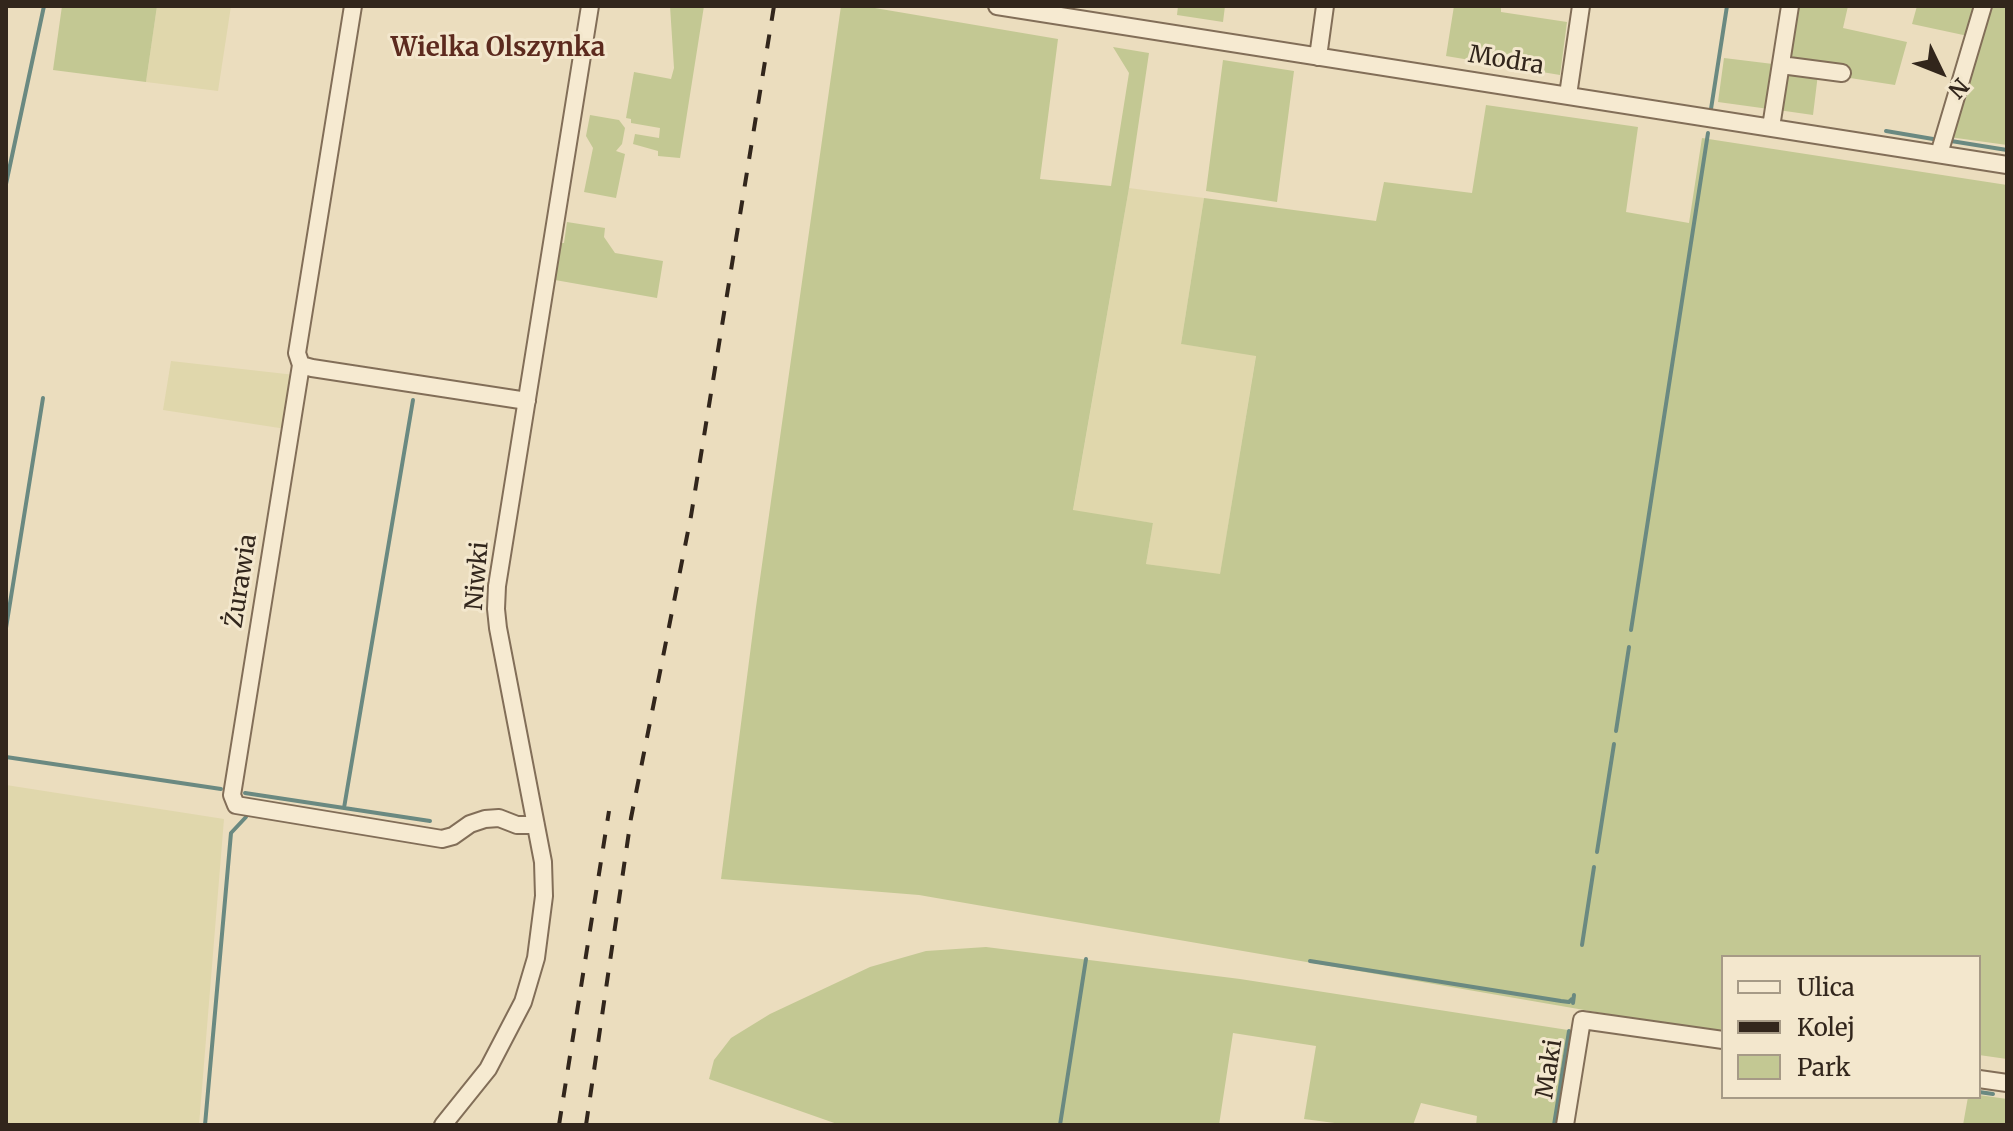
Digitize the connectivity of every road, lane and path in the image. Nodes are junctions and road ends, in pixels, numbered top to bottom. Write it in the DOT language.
graph roads {
  1 [pos="353,6"];
  2 [pos="590,6"];
  3 [pos="997,6"];
  4 [pos="1325,6"];
  5 [pos="1581,6"];
  6 [pos="1790,6"];
  7 [pos="1983,6"];
  8 [pos="1081,13"];
  9 [pos="1318,57"];
  10 [pos="1781,65"];
  11 [pos="1842,73"];
  12 [pos="1568,95"];
  13 [pos="1771,127"];
  14 [pos="1939,154"];
  15 [pos="2007,165"];
  16 [pos="301,365"];
  17 [pos="527,401"];
  18 [pos="536,825"];
  19 [pos="1721,1040"];
  20 [pos="1981,1079"];
  21 [pos="2007,1083"];
  22 [pos="443,1125"];
  23 [pos="1565,1125"];
  1 -- 16 [label="street, Żurawia"];
  2 -- 17 [label="street, Niwki"];
  3 -- 8 [label="street, Modra"];
  4 -- 9 [label="street"];
  5 -- 12 [label="street"];
  6 -- 10 [label="street"];
  7 -- 14 [label="street"];
  8 -- 9 [label="street, Modra"];
  9 -- 12 [label="street, Modra"];
  10 -- 11 [label="street"];
  10 -- 13 [label="street"];
  12 -- 13 [label="street, Modra"];
  13 -- 14 [label="street, Modra"];
  14 -- 15 [label="street, Modra"];
  16 -- 17 [label="street"];
  16 -- 18 [label="street, Żurawia"];
  17 -- 18 [label="street, Niwki"];
  18 -- 22 [label="street, Niwki"];
  19 -- 23 [label="street, Maki"];
  20 -- 21 [label="street"];
}
